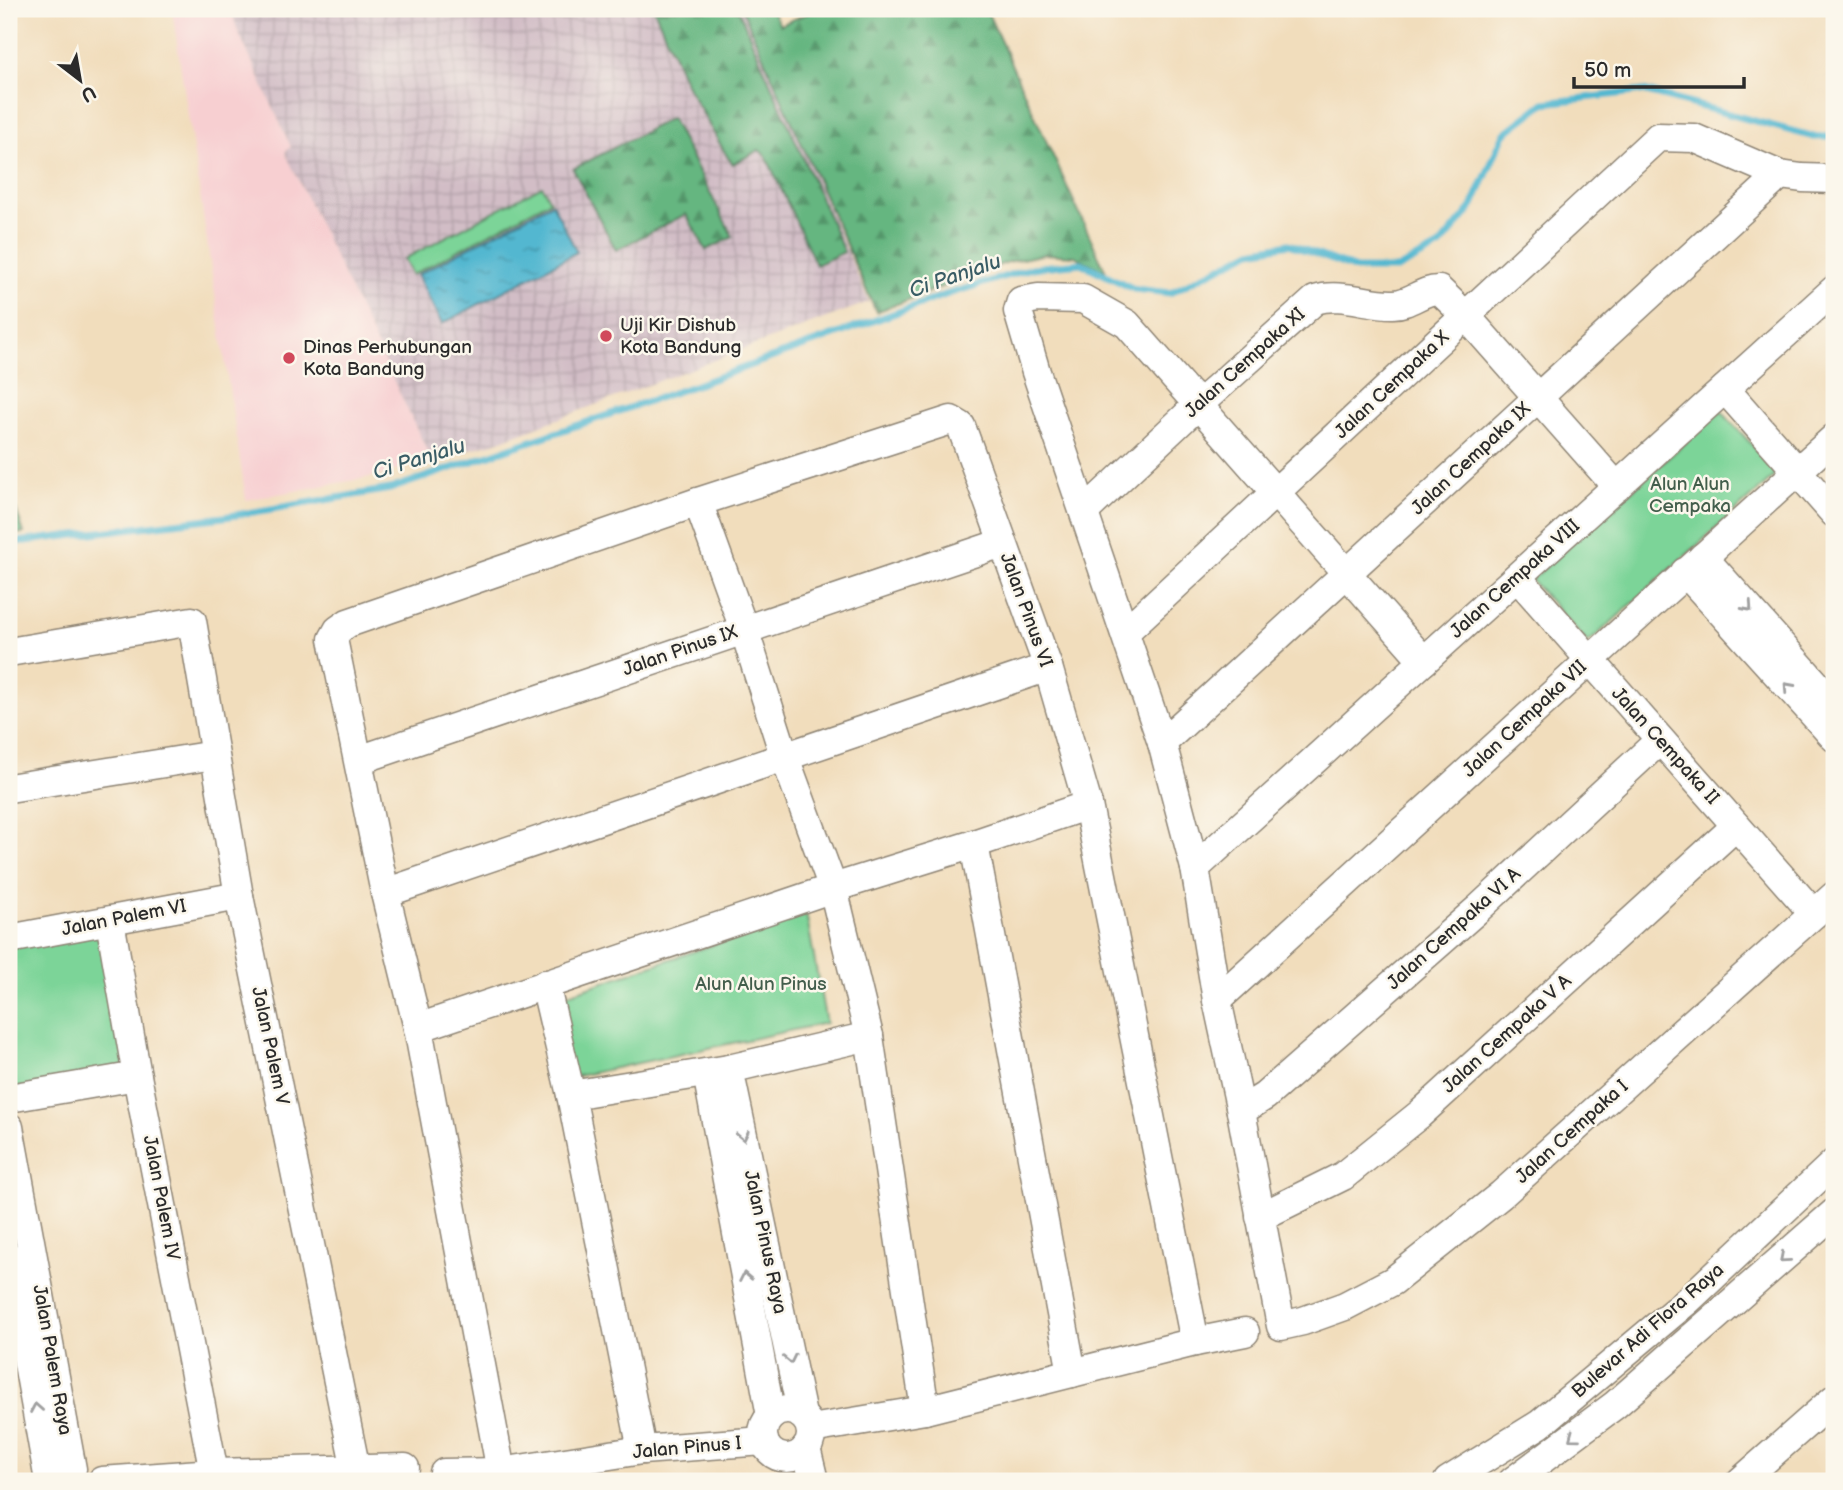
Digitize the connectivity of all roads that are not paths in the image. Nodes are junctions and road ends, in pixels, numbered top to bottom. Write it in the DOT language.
graph roads {
  1 [pos="1780,174"];
  2 [pos="1834,179"];
  3 [pos="1834,290"];
  4 [pos="1466,316"];
  5 [pos="1725,389"];
  6 [pos="1537,399"];
  7 [pos="1198,405"];
  8 [pos="1834,438"];
  9 [pos="1797,471"];
  10 [pos="1617,487"];
  11 [pos="1275,492"];
  12 [pos="698,502"];
  13 [pos="1085,511"];
  14 [pos="1834,513"];
  15 [pos="1002,543"];
  16 [pos="1694,564"];
  17 [pos="1346,573"];
  18 [pos="1517,577"];
  19 [pos="744,629"];
  20 [pos="1125,632"];
  21 [pos="9,652"];
  22 [pos="1424,661"];
  23 [pos="1589,661"];
  24 [pos="1048,667"];
  25 [pos="1834,704"];
  26 [pos="1834,737"];
  27 [pos="1661,740"];
  28 [pos="1162,743"];
  29 [pos="214,755"];
  30 [pos="784,755"];
  31 [pos="359,760"];
  32 [pos="9,788"];
  33 [pos="1088,805"];
  34 [pos="1736,826"];
  35 [pos="974,844"];
  36 [pos="1195,869"];
  37 [pos="832,888"];
  38 [pos="385,892"];
  39 [pos="239,896"];
  40 [pos="1824,905"];
  41 [pos="110,921"];
  42 [pos="9,939"];
  43 [pos="545,984"];
  44 [pos="1217,1000"];
  45 [pos="418,1028"];
  46 [pos="869,1036"];
  47 [pos="718,1071"];
  48 [pos="137,1076"];
  49 [pos="570,1095"];
  50 [pos="9,1098"];
  51 [pos="1241,1111"];
  52 [pos="9,1127"];
  53 [pos="1834,1163"];
  54 [pos="1834,1213"];
  55 [pos="1260,1217"];
  56 [pos="9,1257"];
  57 [pos="1245,1332"];
  58 [pos="1195,1342"];
  59 [pos="1072,1373"];
  60 [pos="1592,1381"];
  61 [pos="1834,1399"];
  62 [pos="1615,1405"];
  63 [pos="925,1410"];
  64 [pos="789,1441"];
  65 [pos="642,1450"];
  66 [pos="405,1468"];
  67 [pos="356,1469"];
  68 [pos="501,1472"];
  69 [pos="444,1473"];
  70 [pos="214,1474"];
  71 [pos="62,1477"];
  72 [pos="102,1481"];
  73 [pos="814,1481"];
  74 [pos="1448,1481"];
  75 [pos="1513,1481"];
  76 [pos="1741,1481"];
  1 -- 2 [label="street"];
  1 -- 4 [label="street, Jalan Cempaka X"];
  1 -- 6 [label="street, Jalan Cempaka IX"];
  3 -- 5 [label="street, Jalan Cempaka VIII"];
  4 -- 6 [label="street"];
  4 -- 7 [label="street, Jalan Cempaka XI"];
  4 -- 11 [label="street, Jalan Cempaka X"];
  5 -- 9 [label="street"];
  5 -- 10 [label="street, Jalan Cempaka VIII"];
  6 -- 10 [label="street"];
  6 -- 17 [label="street, Jalan Cempaka IX"];
  7 -- 11 [label="street"];
  7 -- 13 [label="street, Jalan Cempaka XI"];
  7 -- 13 [label="street"];
  8 -- 9 [label="street, Jalan Cempaka VII"];
  9 -- 14 [label="street"];
  9 -- 16 [label="street, Jalan Cempaka VII"];
  10 -- 18 [label="street, Jalan Cempaka VIII"];
  11 -- 17 [label="street"];
  11 -- 20 [label="street, Jalan Cempaka X"];
  12 -- 15 [label="street, Jalan Pinus VI"];
  12 -- 19 [label="street"];
  12 -- 31 [label="street, Jalan Pinus VI"];
  13 -- 20 [label="street"];
  15 -- 19 [label="street, Jalan Pinus IX"];
  15 -- 24 [label="street, Jalan Pinus VI"];
  16 -- 23 [label="street, Jalan Cempaka VII"];
  16 -- 25 [label="street, one-way"];
  26 -- 16 [label="street, one-way"];
  17 -- 22 [label="street"];
  17 -- 28 [label="street, Jalan Cempaka IX"];
  18 -- 22 [label="street, Jalan Cempaka VIII"];
  18 -- 23 [label="street, Jalan Cempaka II"];
  19 -- 30 [label="street"];
  19 -- 31 [label="street, Jalan Pinus IX"];
  20 -- 28 [label="street"];
  21 -- 29 [label="street, Jalan Palem V"];
  22 -- 36 [label="street, Jalan Cempaka VIII"];
  23 -- 27 [label="street, Jalan Cempaka II"];
  23 -- 44 [label="street, Jalan Cempaka VII"];
  24 -- 30 [label="street"];
  24 -- 33 [label="street, Jalan Pinus VI"];
  27 -- 34 [label="street, Jalan Cempaka II"];
  27 -- 51 [label="street, Jalan Cempaka VI A"];
  28 -- 36 [label="street"];
  29 -- 32 [label="street"];
  29 -- 39 [label="street, Jalan Palem V"];
  30 -- 37 [label="street"];
  30 -- 38 [label="street"];
  31 -- 38 [label="street, Jalan Pinus VI"];
  33 -- 35 [label="street"];
  33 -- 58 [label="street, Jalan Pinus VI"];
  34 -- 40 [label="street, Jalan Cempaka II"];
  34 -- 55 [label="street, Jalan Cempaka V A"];
  35 -- 37 [label="street"];
  35 -- 59 [label="street"];
  36 -- 44 [label="street"];
  37 -- 43 [label="street"];
  37 -- 46 [label="street"];
  38 -- 45 [label="street, Jalan Pinus VI"];
  39 -- 41 [label="street, Jalan Palem VI"];
  39 -- 67 [label="street, Jalan Palem V"];
  40 -- 55 [label="street, Jalan Cempaka I"];
  41 -- 42 [label="street, Jalan Palem VI"];
  41 -- 48 [label="street, Jalan Palem IV"];
  43 -- 45 [label="street"];
  43 -- 49 [label="street"];
  44 -- 51 [label="street"];
  45 -- 68 [label="street, Jalan Pinus VI"];
  46 -- 47 [label="street"];
  46 -- 63 [label="street"];
  47 -- 49 [label="street"];
  47 -- 64 [label="street, Jalan Pinus Raya"];
  48 -- 50 [label="street"];
  48 -- 70 [label="street, Jalan Palem IV"];
  49 -- 65 [label="street"];
  51 -- 55 [label="street"];
  52 -- 71 [label="street, Jalan Palem Raya"];
  53 -- 60 [label="street, Bulevar Adi Flora Raya"];
  54 -- 62 [label="street, Bulevar Adi Flora Raya, one-way"];
  71 -- 56 [label="street, Jalan Palem Raya, one-way"];
  57 -- 58 [label="street, Jalan Pinus I"];
  58 -- 59 [label="street, Jalan Pinus I"];
  59 -- 63 [label="street, Jalan Pinus I"];
  60 -- 62 [label="street"];
  60 -- 74 [label="street, Bulevar Adi Flora Raya"];
  61 -- 76 [label="street"];
  62 -- 75 [label="street, Bulevar Adi Flora Raya, one-way"];
  63 -- 64 [label="street, Jalan Pinus I"];
  64 -- 65 [label="street, Jalan Pinus I"];
  64 -- 73 [label="street, Jalan Pinus Raya"];
  65 -- 68 [label="street, Jalan Pinus I"];
  66 -- 67 [label="street"];
  67 -- 70 [label="street"];
  68 -- 69 [label="street, Jalan Pinus I"];
  70 -- 72 [label="street"];
}
